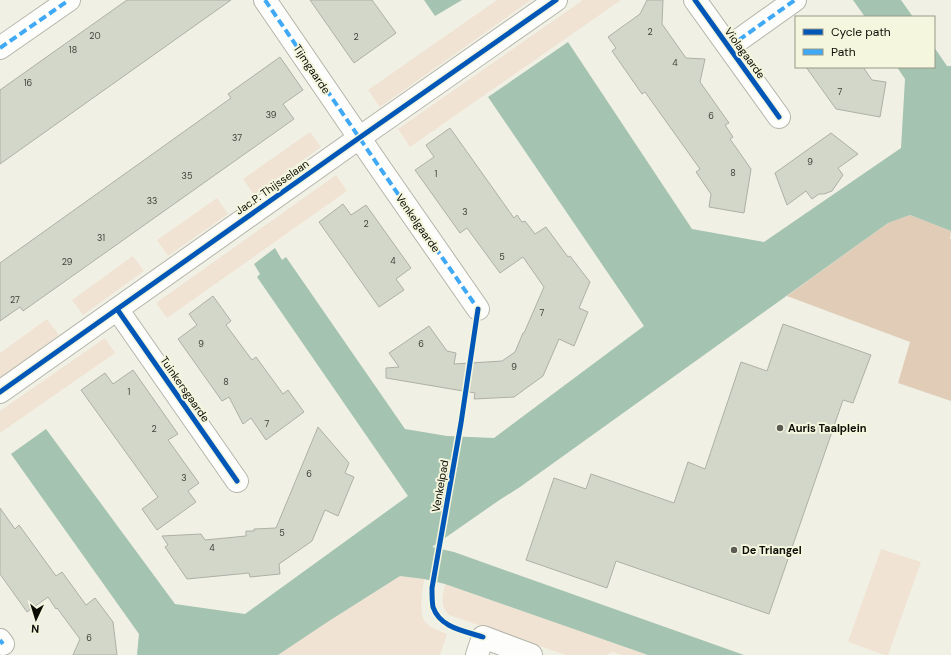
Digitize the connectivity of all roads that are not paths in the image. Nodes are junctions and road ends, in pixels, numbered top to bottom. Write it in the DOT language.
graph roads {
  1 [pos="69,0"];
  2 [pos="265,0"];
  3 [pos="556,0"];
  4 [pos="695,0"];
  5 [pos="795,0"];
  6 [pos="729,47"];
  7 [pos="0,48"];
  8 [pos="779,117"];
  9 [pos="359,138"];
  10 [pos="117,309"];
  11 [pos="478,309"];
  12 [pos="0,392"];
  13 [pos="238,481"];
  14 [pos="480,646"];
  15 [pos="531,655"];
  1 -- 7 [label="street"];
  2 -- 9 [label="street, Tijmgaarde"];
  3 -- 9 [label="street, Jac.P. Thijsselaan"];
  4 -- 6 [label="street, Violagaarde"];
  5 -- 6 [label="street"];
  6 -- 8 [label="street, Violagaarde"];
  9 -- 10 [label="street, Jac.P. Thijsselaan"];
  9 -- 11 [label="street, Venkelgaarde"];
  10 -- 12 [label="street, Jac.P. Thijsselaan"];
  10 -- 13 [label="street, Tuinkersgaarde"];
  14 -- 15 [label="street"];
}
